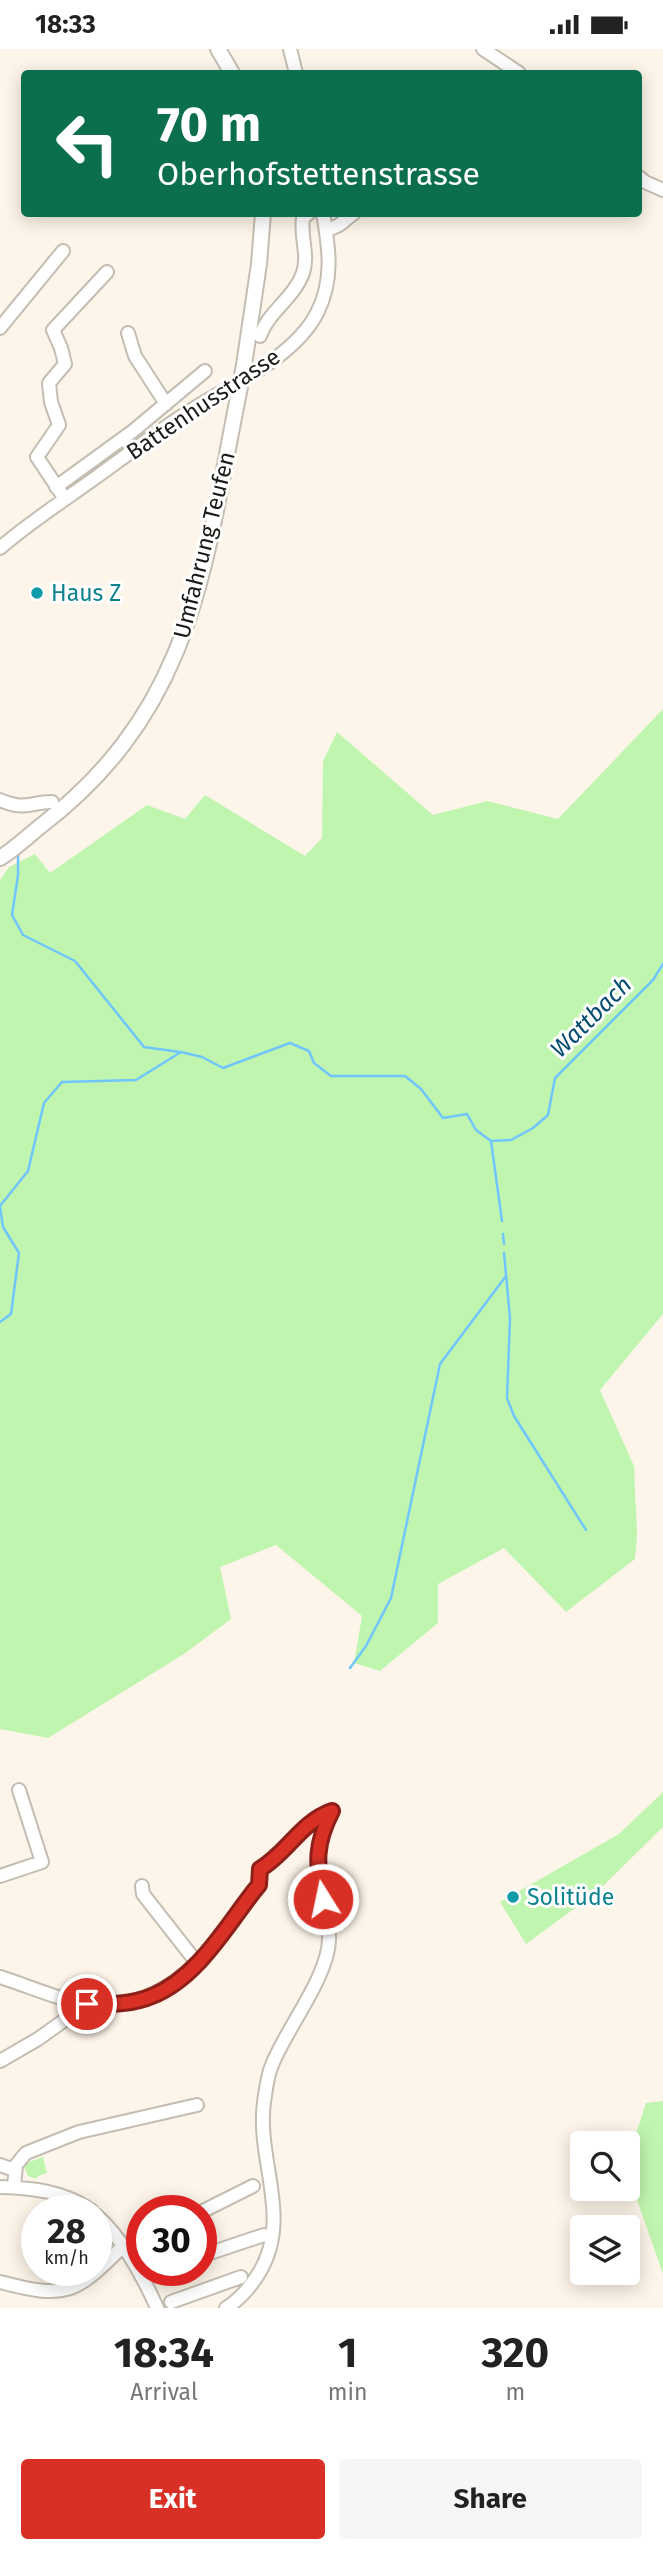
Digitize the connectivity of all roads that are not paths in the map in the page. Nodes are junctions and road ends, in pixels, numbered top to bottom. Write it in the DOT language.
graph roads {
  1 [pos="218,49"];
  2 [pos="290,49"];
  3 [pos="484,49"];
  4 [pos="230,70"];
  5 [pos="295,70"];
  6 [pos="515,70"];
  7 [pos="642,180"];
  8 [pos="663,190"];
  9 [pos="262,217"];
  10 [pos="304,217"];
  11 [pos="324,217"];
  12 [pos="349,217"];
  13 [pos="326,231"];
  14 [pos="63,251"];
  15 [pos="107,272"];
  16 [pos="0,328"];
  17 [pos="128,333"];
  18 [pos="260,336"];
  19 [pos="205,371"];
  20 [pos="166,404"];
  21 [pos="56,487"];
  22 [pos="65,499"];
  23 [pos="0,548"];
  24 [pos="0,800"];
  25 [pos="52,802"];
  26 [pos="2,859"];
  27 [pos="19,1790"];
  28 [pos="0,1876"];
  29 [pos="142,1886"];
  30 [pos="197,1963"];
  31 [pos="0,1977"];
  32 [pos="87,2004"];
  33 [pos="0,2061"];
  34 [pos="197,2105"];
  35 [pos="0,2165"];
  36 [pos="14,2170"];
  37 [pos="253,2186"];
  38 [pos="0,2187"];
  39 [pos="14,2187"];
  40 [pos="60,2195"];
  41 [pos="217,2204"];
  42 [pos="112,2234"];
  43 [pos="264,2235"];
  44 [pos="122,2247"];
  45 [pos="217,2251"];
  46 [pos="126,2253"];
  47 [pos="241,2277"];
  48 [pos="0,2283"];
  49 [pos="146,2286"];
  50 [pos="172,2305"];
  51 [pos="156,2306"];
  52 [pos="226,2308"];
  1 -- 4 [label="main road"];
  2 -- 5 [label="street"];
  3 -- 6 [label="street"];
  7 -- 8 [label="street"];
  9 -- 26 [label="main road, Umfahrung Teufen, bridge"];
  10 -- 18 [label="street"];
  11 -- 13 [label="street, Battenhusstrasse"];
  12 -- 13 [label="street"];
  13 -- 22 [label="street, Battenhusstrasse"];
  14 -- 16 [label="street"];
  15 -- 21 [label="street"];
  17 -- 20 [label="street"];
  19 -- 20 [label="street"];
  20 -- 21 [label="street"];
  21 -- 22 [label="street"];
  22 -- 23 [label="street, Battenhusstrasse"];
  24 -- 25 [label="street"];
  27 -- 28 [label="street"];
  29 -- 30 [label="street"];
  30 -- 32 [label="street"];
  30 -- 52 [label="street"];
  31 -- 32 [label="street"];
  32 -- 33 [label="street"];
  34 -- 36 [label="street"];
  35 -- 36 [label="street"];
  36 -- 39 [label="street"];
  37 -- 41 [label="street"];
  38 -- 39 [label="street"];
  39 -- 40 [label="street"];
  42 -- 44 [label="street"];
  43 -- 45 [label="street"];
  44 -- 46 [label="street"];
  44 -- 48 [label="street"];
  47 -- 50 [label="street"];
  49 -- 51 [label="street"];
  50 -- 51 [label="street"];
}
